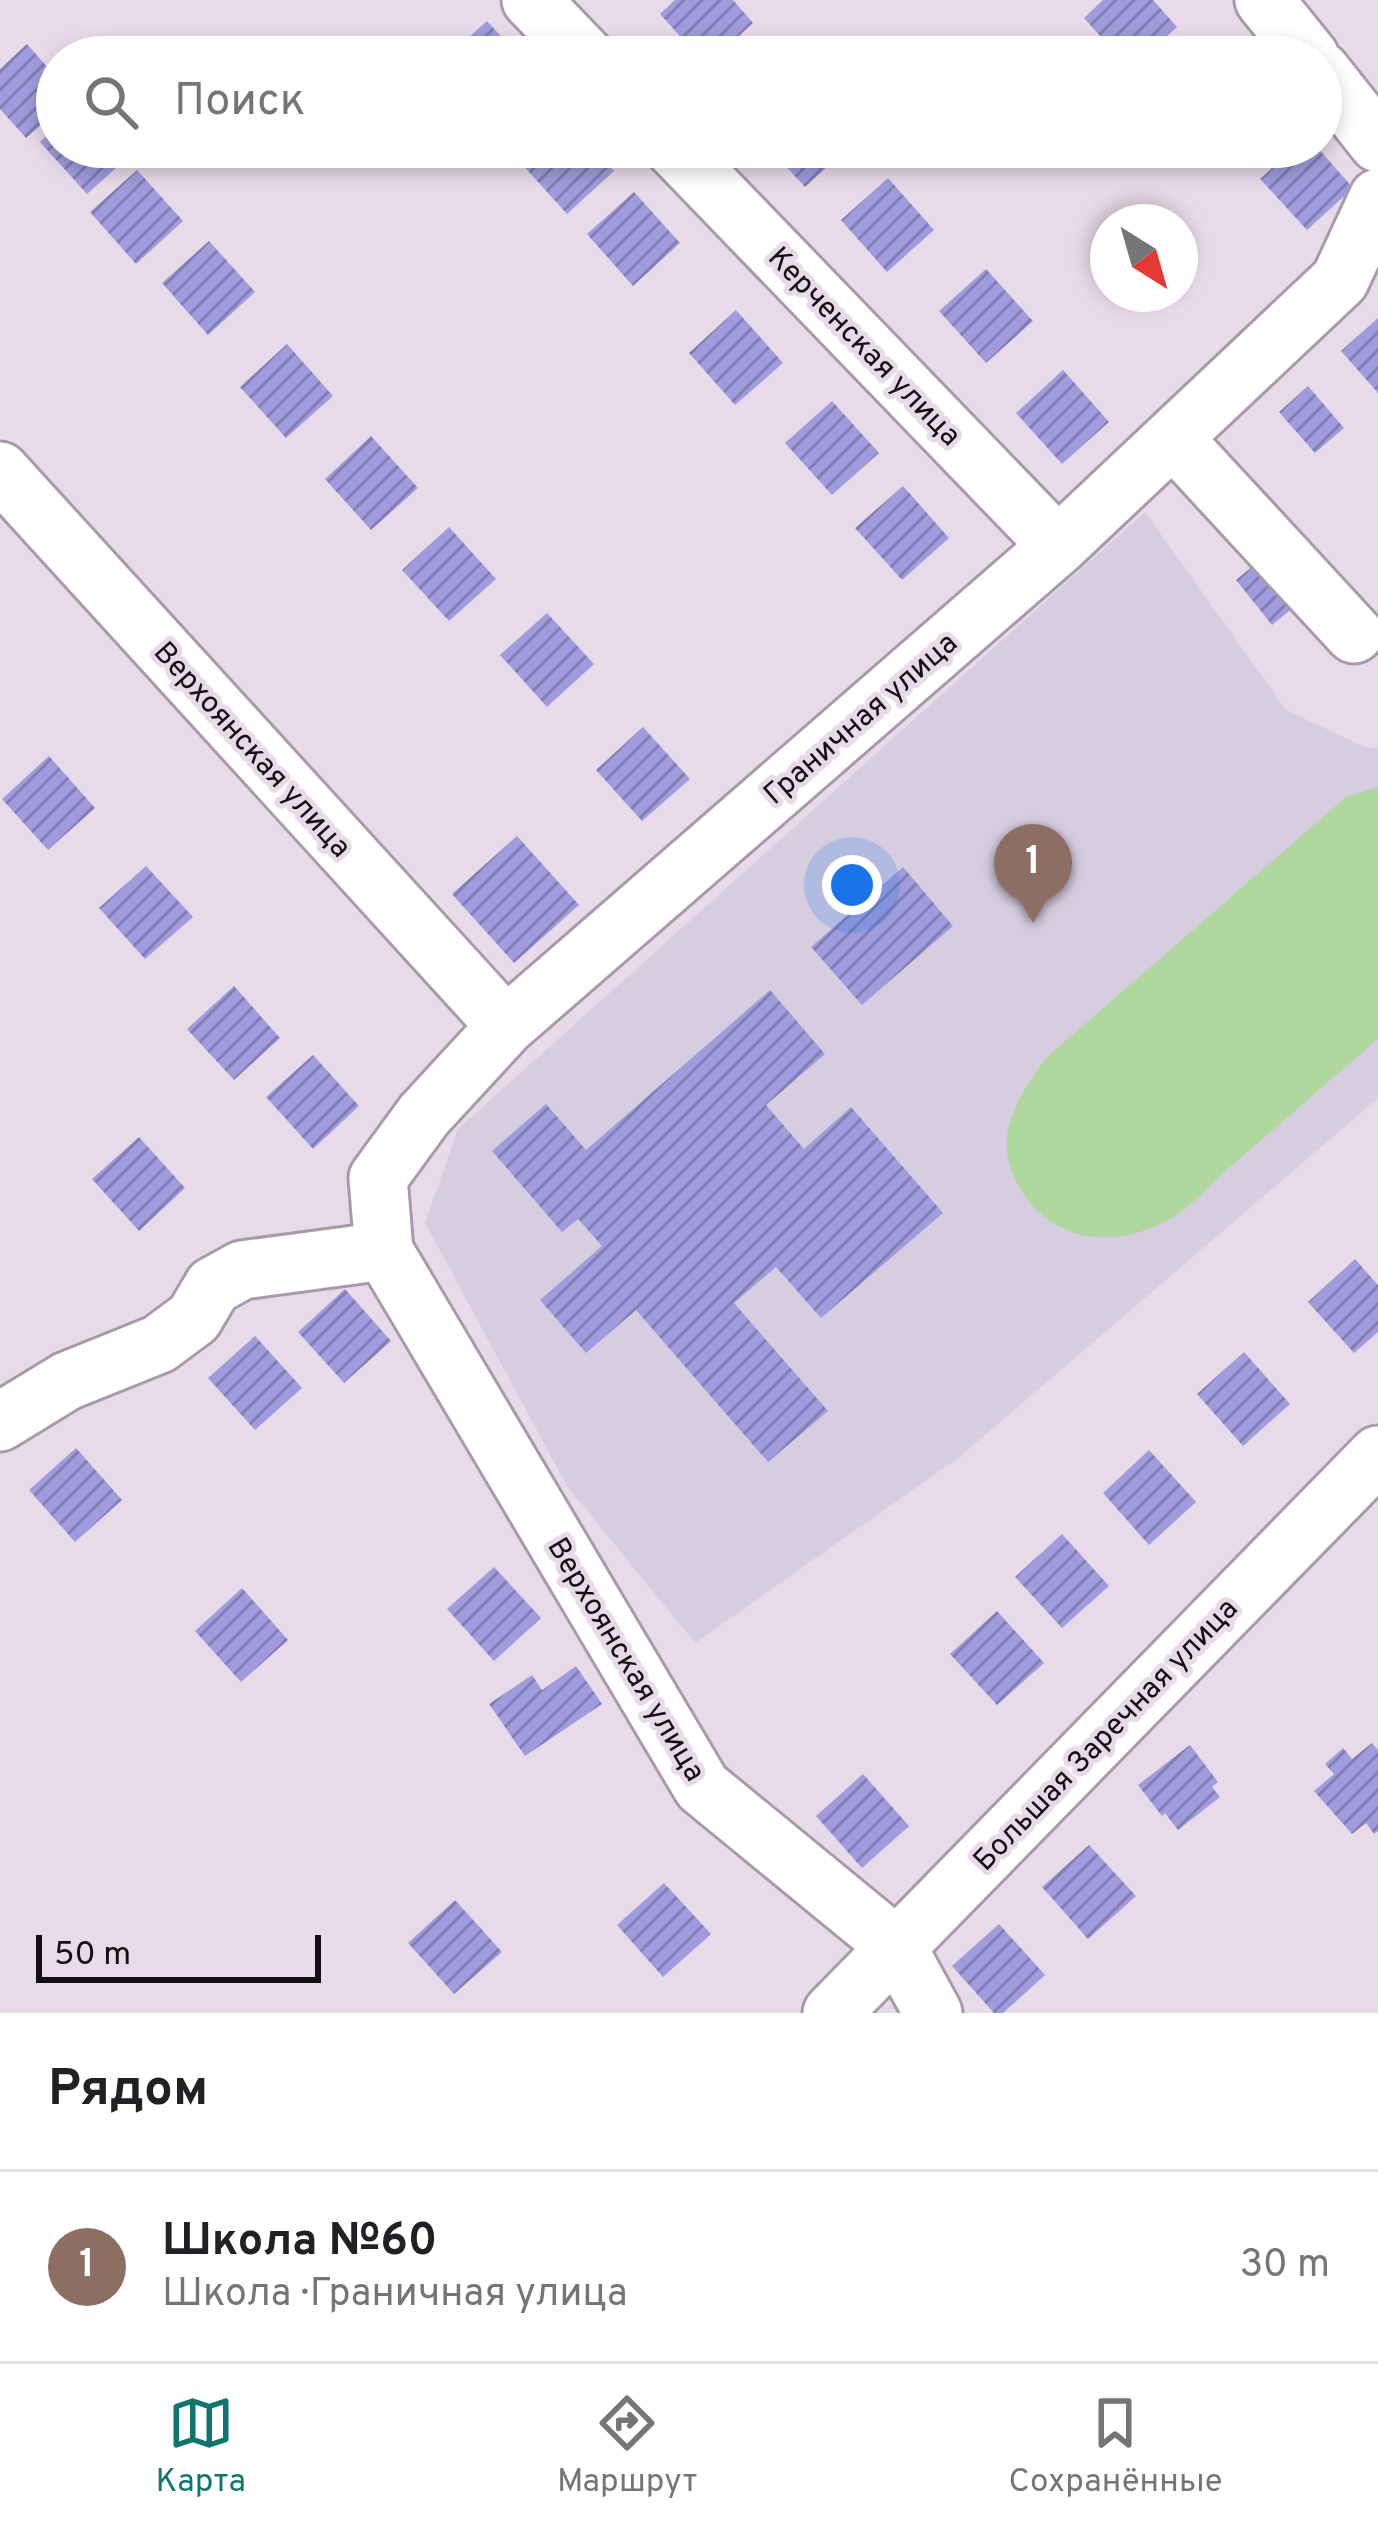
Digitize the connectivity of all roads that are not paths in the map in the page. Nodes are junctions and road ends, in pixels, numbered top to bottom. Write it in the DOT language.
graph roads {
  1 [pos="531,0"];
  2 [pos="1264,0"];
  3 [pos="566,36"];
  4 [pos="1293,36"];
  5 [pos="1342,98"];
  6 [pos="1378,143"];
  7 [pos="693,168"];
  8 [pos="1378,199"];
  9 [pos="1173,438"];
  10 [pos="0,472"];
  11 [pos="1058,546"];
  12 [pos="1354,634"];
  13 [pos="506,1026"];
  14 [pos="383,1251"];
  15 [pos="0,1422"];
  16 [pos="1378,1455"];
  17 [pos="897,1946"];
  18 [pos="832,2013"];
  19 [pos="933,2013"];
  1 -- 3 [label="street"];
  2 -- 4 [label="street"];
  5 -- 6 [label="street"];
  7 -- 11 [label="street, Керченская улица"];
  8 -- 9 [label="street, Граничная улица"];
  9 -- 11 [label="street, Граничная улица"];
  9 -- 12 [label="street"];
  10 -- 13 [label="street, Верхоянская улица"];
  11 -- 13 [label="street, Граничная улица"];
  13 -- 14 [label="street, Граничная улица"];
  14 -- 15 [label="street"];
  14 -- 17 [label="street, Верхоянская улица"];
  16 -- 17 [label="street, Большая Заречная улица"];
  17 -- 18 [label="street, Большая Заречная улица"];
  17 -- 19 [label="street, Верхоянская улица"];
}
